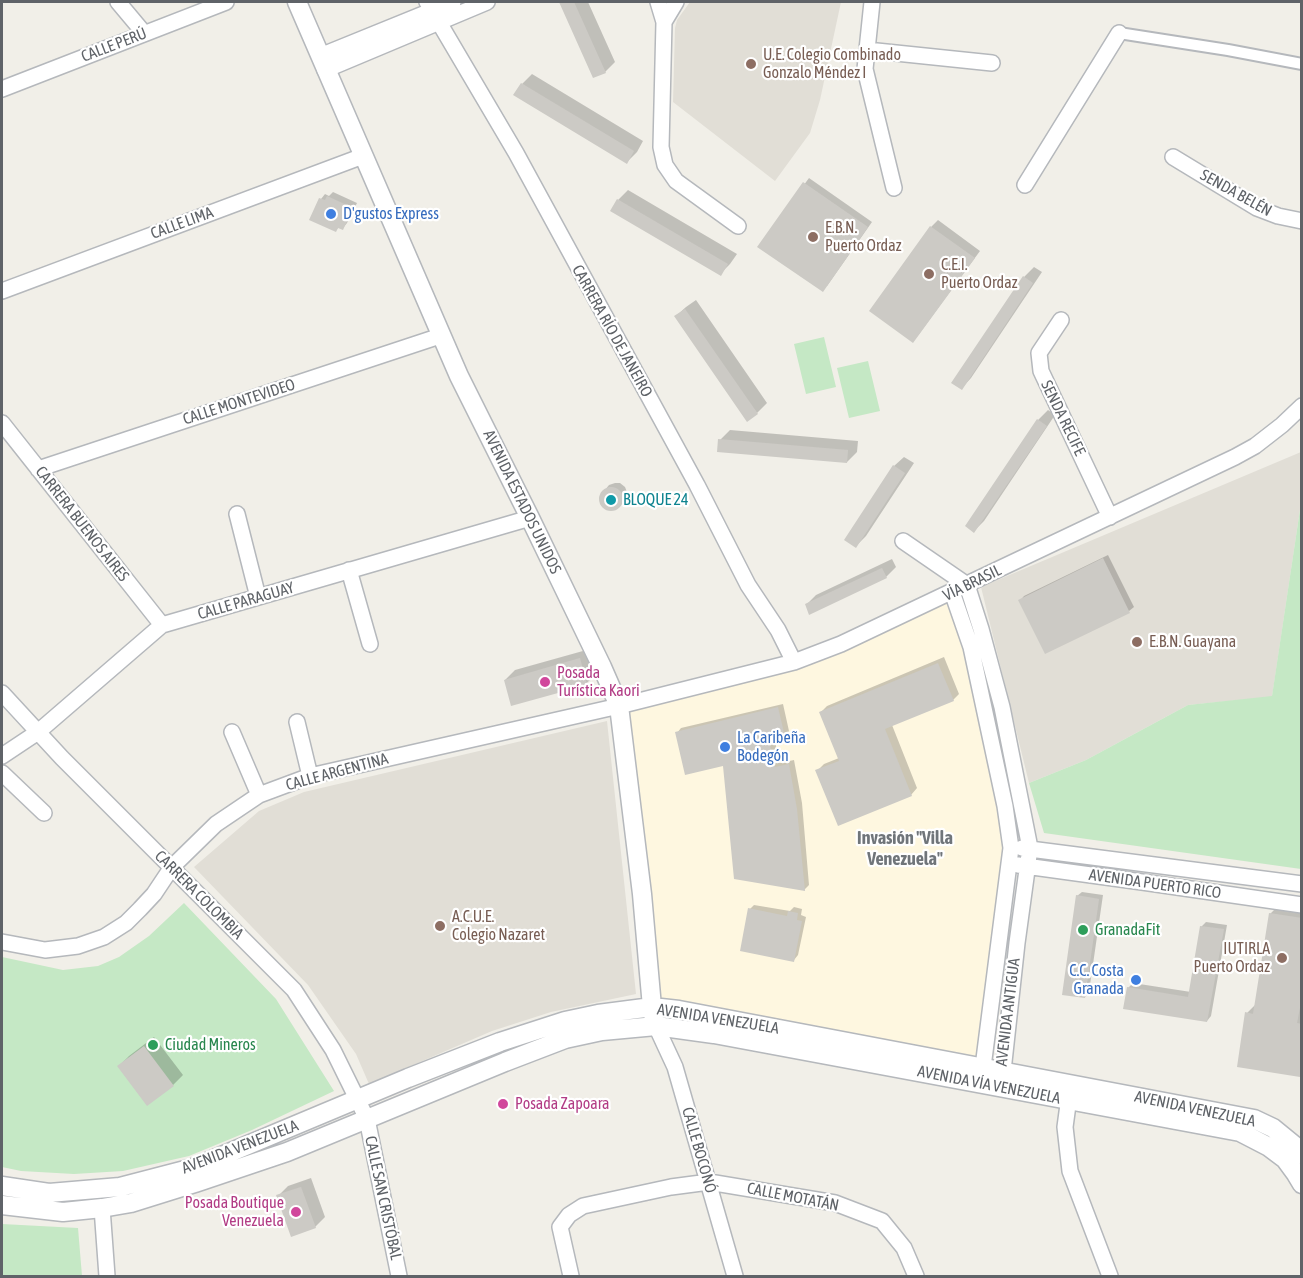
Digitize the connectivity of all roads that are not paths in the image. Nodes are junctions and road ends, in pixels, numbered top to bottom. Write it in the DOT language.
graph roads {
  1 [pos="118,2"];
  2 [pos="226,2"];
  3 [pos="297,2"];
  4 [pos="453,2"];
  5 [pos="487,2"];
  6 [pos="658,2"];
  7 [pos="676,2"];
  8 [pos="872,2"];
  9 [pos="433,12"];
  10 [pos="664,22"];
  11 [pos="144,33"];
  12 [pos="1119,33"];
  13 [pos="867,50"];
  14 [pos="322,63"];
  15 [pos="992,63"];
  16 [pos="1302,64"];
  17 [pos="2,89"];
  18 [pos="363,156"];
  19 [pos="1173,157"];
  20 [pos="1025,186"];
  21 [pos="894,188"];
  22 [pos="1302,221"];
  23 [pos="738,226"];
  24 [pos="2,291"];
  25 [pos="1061,320"];
  26 [pos="440,336"];
  27 [pos="1302,406"];
  28 [pos="2,423"];
  29 [pos="38,469"];
  30 [pos="237,514"];
  31 [pos="1110,517"];
  32 [pos="530,518"];
  33 [pos="903,541"];
  34 [pos="350,570"];
  35 [pos="967,585"];
  36 [pos="952,592"];
  37 [pos="258,597"];
  38 [pos="162,625"];
  39 [pos="370,644"];
  40 [pos="794,662"];
  41 [pos="2,693"];
  42 [pos="619,706"];
  43 [pos="297,722"];
  44 [pos="38,732"];
  45 [pos="232,732"];
  46 [pos="2,756"];
  47 [pos="2,773"];
  48 [pos="310,776"];
  49 [pos="259,795"];
  50 [pos="44,813"];
  51 [pos="1011,848"];
  52 [pos="1030,848"];
  53 [pos="1009,865"];
  54 [pos="1028,866"];
  55 [pos="172,867"];
  56 [pos="1302,884"];
  57 [pos="1302,905"];
  58 [pos="2,942"];
  59 [pos="651,1007"];
  60 [pos="656,1026"];
  61 [pos="983,1067"];
  62 [pos="1003,1071"];
  63 [pos="989,1085"];
  64 [pos="1070,1092"];
  65 [pos="356,1100"];
  66 [pos="367,1119"];
  67 [pos="1276,1142"];
  68 [pos="1302,1155"];
  69 [pos="709,1182"];
  70 [pos="1302,1184"];
  71 [pos="2,1186"];
  72 [pos="2,1205"];
  73 [pos="102,1208"];
  74 [pos="107,1276"];
  75 [pos="399,1276"];
  76 [pos="571,1276"];
  77 [pos="735,1276"];
  78 [pos="916,1276"];
  79 [pos="1110,1276"];
  1 -- 11 [label="street"];
  2 -- 11 [label="street, CALLE PERÚ"];
  3 -- 14 [label="street, AVENIDA ESTADOS UNIDOS"];
  4 -- 9 [label="street"];
  5 -- 9 [label="street"];
  6 -- 10 [label="street"];
  7 -- 10 [label="street"];
  8 -- 13 [label="street"];
  9 -- 14 [label="street"];
  9 -- 40 [label="street, CARRERA RÍO DE JANEIRO"];
  10 -- 23 [label="street"];
  11 -- 17 [label="street, CALLE PERÚ"];
  12 -- 16 [label="street"];
  12 -- 20 [label="street"];
  13 -- 15 [label="street"];
  13 -- 21 [label="street"];
  14 -- 18 [label="street, AVENIDA ESTADOS UNIDOS"];
  18 -- 24 [label="street, CALLE LIMA"];
  18 -- 26 [label="street, AVENIDA ESTADOS UNIDOS"];
  19 -- 22 [label="street, SENDA BELÉN"];
  25 -- 31 [label="street, SENDA RECIFE"];
  26 -- 29 [label="street, CALLE MONTEVIDEO"];
  26 -- 32 [label="street, AVENIDA ESTADOS UNIDOS"];
  27 -- 31 [label="street, VÍA BRASIL"];
  28 -- 29 [label="street, CARRERA BUENOS AIRES"];
  29 -- 38 [label="street, CARRERA BUENOS AIRES"];
  30 -- 37 [label="street"];
  31 -- 35 [label="street, VÍA BRASIL"];
  32 -- 34 [label="street, CALLE PARAGUAY"];
  32 -- 42 [label="street, AVENIDA ESTADOS UNIDOS"];
  33 -- 35 [label="street"];
  34 -- 37 [label="street, CALLE PARAGUAY"];
  34 -- 39 [label="street"];
  35 -- 36 [label="street, VÍA BRASIL"];
  35 -- 52 [label="street, AVENIDA ANTIGUA"];
  36 -- 40 [label="street, VÍA BRASIL"];
  36 -- 51 [label="street, AVENIDA ANTIGUA"];
  37 -- 38 [label="street, CALLE PARAGUAY"];
  38 -- 44 [label="street, CALLE PARAGUAY"];
  40 -- 42 [label="street, VÍA BRASIL"];
  41 -- 44 [label="street, CARRERA COLOMBIA"];
  42 -- 48 [label="street, CALLE ARGENTINA"];
  42 -- 59 [label="street, AVENIDA ESTADOS UNIDOS"];
  43 -- 48 [label="street"];
  44 -- 46 [label="street, CALLE PARAGUAY"];
  44 -- 55 [label="street, CARRERA COLOMBIA"];
  45 -- 49 [label="street"];
  47 -- 50 [label="street"];
  48 -- 49 [label="street, CALLE ARGENTINA"];
  49 -- 55 [label="street, CALLE ARGENTINA"];
  51 -- 52 [label="street, AVENIDA PUERTO RICO"];
  51 -- 53 [label="street, AVENIDA ANTIGUA"];
  52 -- 54 [label="street, AVENIDA ANTIGUA"];
  52 -- 56 [label="street, AVENIDA PUERTO RICO"];
  53 -- 54 [label="street, AVENIDA PUERTO RICO"];
  53 -- 61 [label="street, AVENIDA ANTIGUA"];
  54 -- 57 [label="street, AVENIDA PUERTO RICO"];
  54 -- 62 [label="street, AVENIDA ANTIGUA"];
  55 -- 58 [label="street, CALLE ARGENTINA"];
  55 -- 65 [label="street, CARRERA COLOMBIA"];
  59 -- 60 [label="street, AVENIDA ESTADOS UNIDOS"];
  59 -- 61 [label="street, AVENIDA VENEZUELA"];
  59 -- 65 [label="street, AVENIDA VENEZUELA"];
  60 -- 63 [label="street, AVENIDA VÍA VENEZUELA"];
  60 -- 66 [label="street, AVENIDA VENEZUELA"];
  60 -- 69 [label="street, CALLE BOCONÓ"];
  61 -- 62 [label="street, AVENIDA VENEZUELA"];
  61 -- 63 [label="street, AVENIDA ANTIGUA"];
  62 -- 63 [label="street, AVENIDA ANTIGUA"];
  62 -- 64 [label="street, AVENIDA VENEZUELA"];
  63 -- 64 [label="street, AVENIDA VÍA VENEZUELA"];
  64 -- 67 [label="street, AVENIDA VENEZUELA"];
  64 -- 79 [label="street"];
  65 -- 66 [label="street, CARRERA COLOMBIA"];
  65 -- 71 [label="street, AVENIDA VENEZUELA"];
  66 -- 73 [label="street, AVENIDA VENEZUELA"];
  66 -- 75 [label="street, CALLE SAN CRISTÓBAL"];
  67 -- 68 [label="street, AVENIDA VENEZUELA"];
  67 -- 70 [label="street"];
  69 -- 76 [label="street, CALLE MOTATÁN"];
  69 -- 77 [label="street, CALLE BOCONÓ"];
  69 -- 78 [label="street, CALLE MOTATÁN"];
  72 -- 73 [label="street, AVENIDA VENEZUELA"];
  73 -- 74 [label="street"];
}
